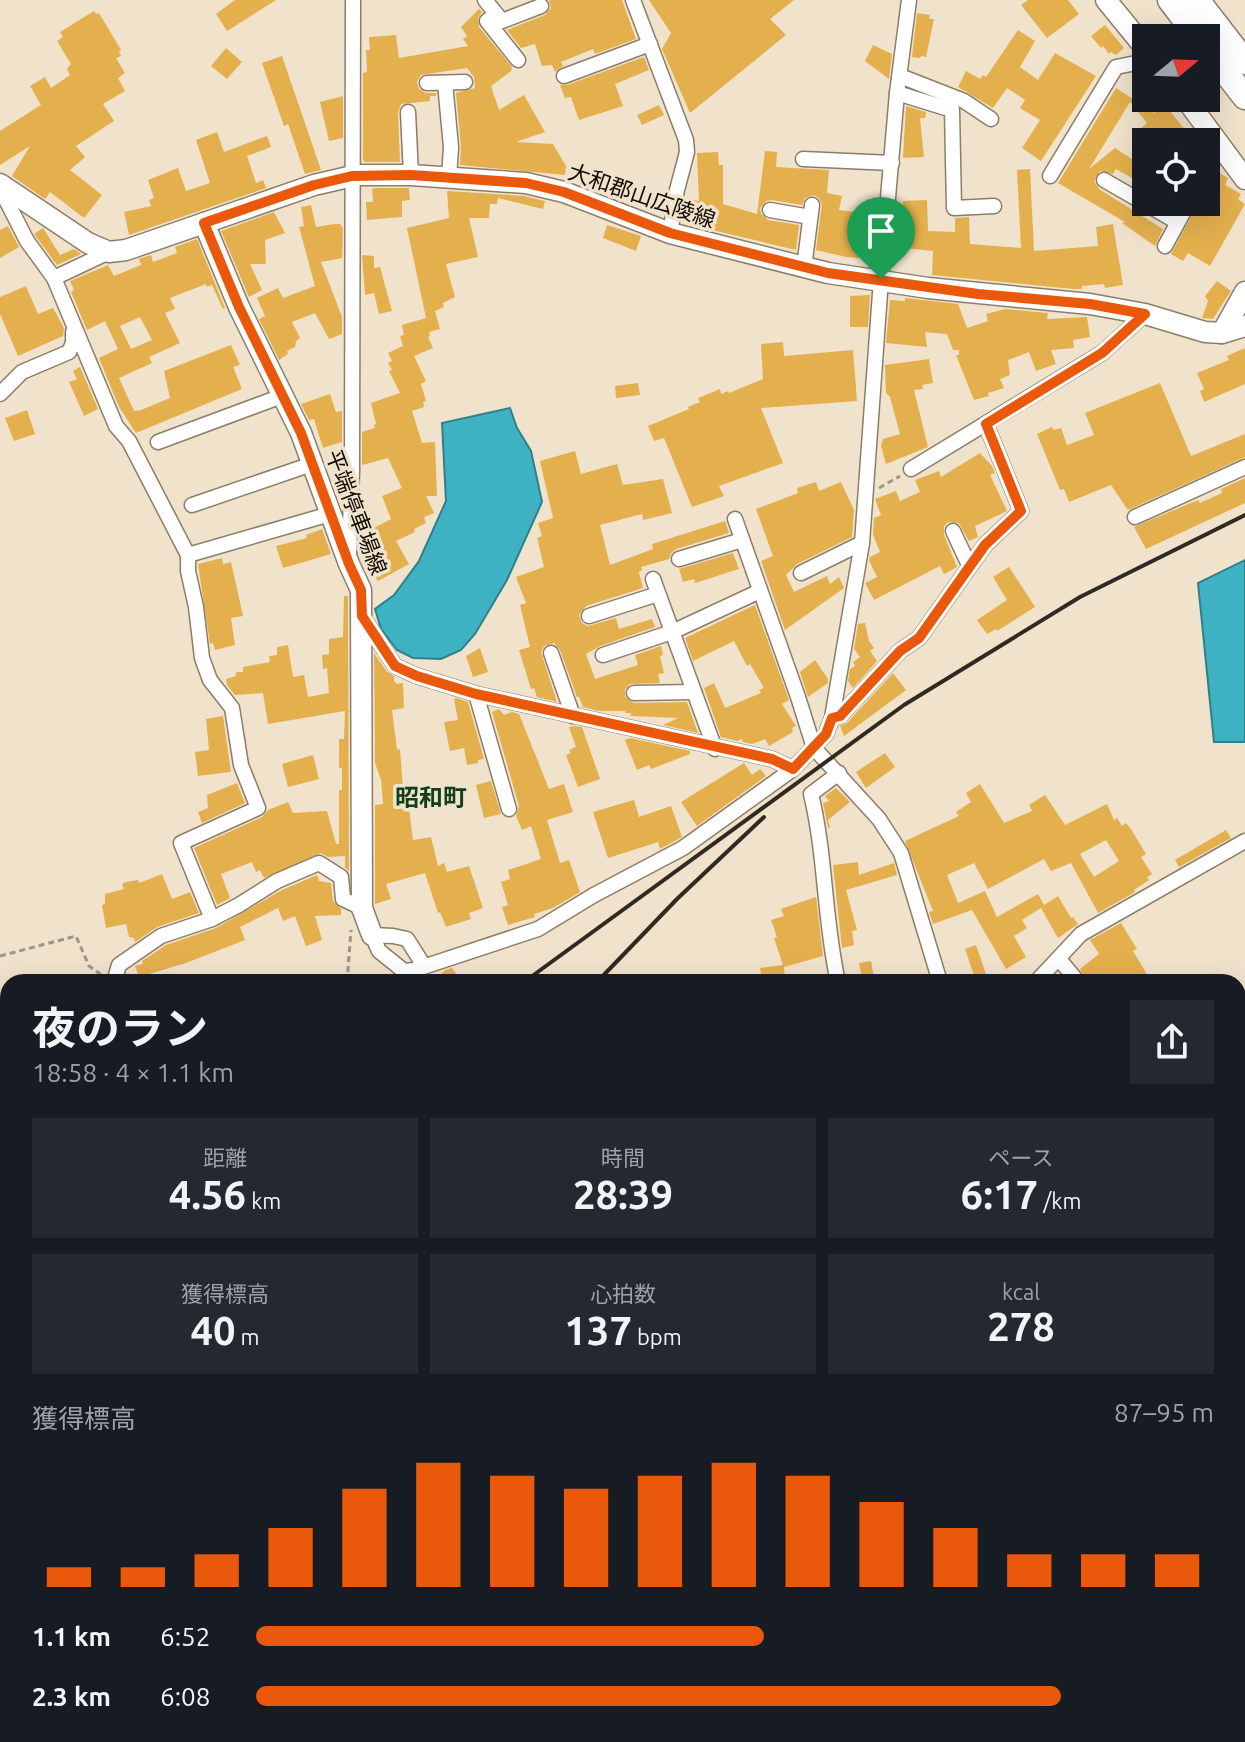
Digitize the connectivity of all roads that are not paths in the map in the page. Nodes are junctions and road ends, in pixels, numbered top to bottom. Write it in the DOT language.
graph roads {
  1 [pos="353,0"];
  2 [pos="485,0"];
  3 [pos="633,0"];
  4 [pos="909,0"];
  5 [pos="1106,0"];
  6 [pos="1170,0"];
  7 [pos="1197,0"];
  8 [pos="541,6"];
  9 [pos="496,14"];
  10 [pos="1188,24"];
  11 [pos="1132,32"];
  12 [pos="650,44"];
  13 [pos="518,60"];
  14 [pos="1245,62"];
  15 [pos="1132,64"];
  16 [pos="1220,65"];
  17 [pos="564,76"];
  18 [pos="900,76"];
  19 [pos="465,82"];
  20 [pos="427,83"];
  21 [pos="445,83"];
  22 [pos="897,93"];
  23 [pos="1245,97"];
  24 [pos="408,112"];
  25 [pos="1196,112"];
  26 [pos="991,119"];
  27 [pos="1222,146"];
  28 [pos="1220,149"];
  29 [pos="803,159"];
  30 [pos="892,163"];
  31 [pos="411,175"];
  32 [pos="352,176"];
  33 [pos="1050,176"];
  34 [pos="449,178"];
  35 [pos="1245,179"];
  36 [pos="1104,180"];
  37 [pos="0,186"];
  38 [pos="994,206"];
  39 [pos="770,210"];
  40 [pos="1181,216"];
  41 [pos="1177,222"];
  42 [pos="204,223"];
  43 [pos="670,233"];
  44 [pos="1165,246"];
  45 [pos="109,252"];
  46 [pos="804,268"];
  47 [pos="54,278"];
  48 [pos="881,279"];
  49 [pos="1245,292"];
  50 [pos="1145,314"];
  51 [pos="1245,326"];
  52 [pos="73,327"];
  53 [pos="1222,333"];
  54 [pos="0,394"];
  55 [pos="282,396"];
  56 [pos="986,424"];
  57 [pos="158,442"];
  58 [pos="312,464"];
  59 [pos="1245,467"];
  60 [pos="911,469"];
  61 [pos="192,505"];
  62 [pos="330,514"];
  63 [pos="1135,517"];
  64 [pos="735,519"];
  65 [pos="953,531"];
  66 [pos="742,540"];
  67 [pos="862,543"];
  68 [pos="188,555"];
  69 [pos="679,559"];
  70 [pos="349,564"];
  71 [pos="969,565"];
  72 [pos="801,573"];
  73 [pos="653,579"];
  74 [pos="760,591"];
  75 [pos="658,594"];
  76 [pos="362,616"];
  77 [pos="589,616"];
  78 [pos="672,632"];
  79 [pos="551,653"];
  80 [pos="603,655"];
  81 [pos="694,692"];
  82 [pos="634,693"];
  83 [pos="476,694"];
  84 [pos="573,716"];
  85 [pos="832,718"];
  86 [pos="814,748"];
  87 [pos="715,749"];
  88 [pos="793,769"];
  89 [pos="839,773"];
  90 [pos="509,809"];
  91 [pos="1245,841"];
  92 [pos="362,908"];
  93 [pos="212,919"];
  94 [pos="372,935"];
  95 [pos="1059,959"];
  96 [pos="424,966"];
  97 [pos="115,974"];
  98 [pos="836,974"];
  99 [pos="938,974"];
  100 [pos="1044,974"];
  101 [pos="1071,974"];
  1 -- 32 [label="street"];
  2 -- 9 [label="street"];
  3 -- 12 [label="street"];
  4 -- 18 [label="street"];
  5 -- 11 [label="main road"];
  6 -- 10 [label="highway"];
  7 -- 14 [label="highway"];
  8 -- 9 [label="street"];
  9 -- 13 [label="street"];
  12 -- 17 [label="street"];
  12 -- 43 [label="street"];
  15 -- 33 [label="street"];
  16 -- 23 [label="highway"];
  18 -- 22 [label="street"];
  18 -- 26 [label="street"];
  19 -- 21 [label="street"];
  20 -- 21 [label="street"];
  21 -- 34 [label="street"];
  22 -- 30 [label="street"];
  22 -- 38 [label="street"];
  24 -- 31 [label="street"];
  25 -- 27 [label="main road"];
  27 -- 28 [label="street"];
  27 -- 35 [label="main road"];
  29 -- 30 [label="street"];
  30 -- 48 [label="street"];
  31 -- 32 [label="main road, 大和郡山広陵線"];
  31 -- 34 [label="main road, 大和郡山広陵線"];
  32 -- 42 [label="main road, 大和郡山広陵線"];
  32 -- 70 [label="street"];
  34 -- 43 [label="main road, 大和郡山広陵線"];
  36 -- 41 [label="street"];
  37 -- 45 [label="main road"];
  37 -- 47 [label="street"];
  39 -- 46 [label="street"];
  40 -- 41 [label="street"];
  41 -- 44 [label="street"];
  42 -- 45 [label="main road, 大和郡山広陵線"];
  42 -- 55 [label="main road, 平端停車場線"];
  43 -- 46 [label="main road, 大和郡山広陵線"];
  45 -- 47 [label="street"];
  46 -- 48 [label="main road, 大和郡山広陵線"];
  47 -- 52 [label="street"];
  48 -- 50 [label="main road, 大和郡山広陵線"];
  48 -- 67 [label="street"];
  49 -- 53 [label="main road"];
  50 -- 53 [label="main road, 大和郡山広陵線"];
  50 -- 56 [label="street"];
  51 -- 53 [label="main road, 大和郡山広陵線"];
  52 -- 54 [label="street"];
  52 -- 68 [label="street"];
  55 -- 57 [label="street"];
  55 -- 58 [label="main road, 平端停車場線"];
  56 -- 60 [label="street"];
  56 -- 71 [label="street"];
  58 -- 61 [label="street"];
  58 -- 62 [label="main road, 平端停車場線"];
  59 -- 63 [label="street"];
  62 -- 68 [label="street"];
  62 -- 70 [label="main road, 平端停車場線"];
  64 -- 66 [label="street"];
  65 -- 71 [label="street"];
  66 -- 69 [label="street"];
  66 -- 74 [label="street"];
  67 -- 72 [label="street"];
  67 -- 85 [label="street"];
  68 -- 93 [label="street"];
  70 -- 76 [label="main road, 平端停車場線"];
  71 -- 85 [label="street"];
  73 -- 75 [label="street"];
  74 -- 78 [label="street"];
  74 -- 86 [label="street"];
  75 -- 77 [label="street"];
  75 -- 78 [label="street"];
  76 -- 83 [label="street"];
  76 -- 92 [label="main road, 平端停車場線"];
  78 -- 80 [label="street"];
  78 -- 81 [label="street"];
  79 -- 84 [label="street"];
  81 -- 82 [label="street"];
  81 -- 87 [label="street"];
  83 -- 84 [label="street"];
  83 -- 90 [label="street"];
  84 -- 87 [label="street"];
  85 -- 86 [label="street"];
  86 -- 88 [label="street"];
  86 -- 89 [label="street"];
  87 -- 88 [label="street"];
  88 -- 96 [label="street"];
  89 -- 98 [label="street"];
  89 -- 99 [label="street"];
  91 -- 95 [label="street"];
  92 -- 93 [label="street"];
  92 -- 94 [label="main road, 平端停車場線"];
  93 -- 97 [label="street"];
  94 -- 96 [label="street"];
  94 -- 96 [label="street"];
  95 -- 100 [label="street"];
  95 -- 101 [label="street"];
}
